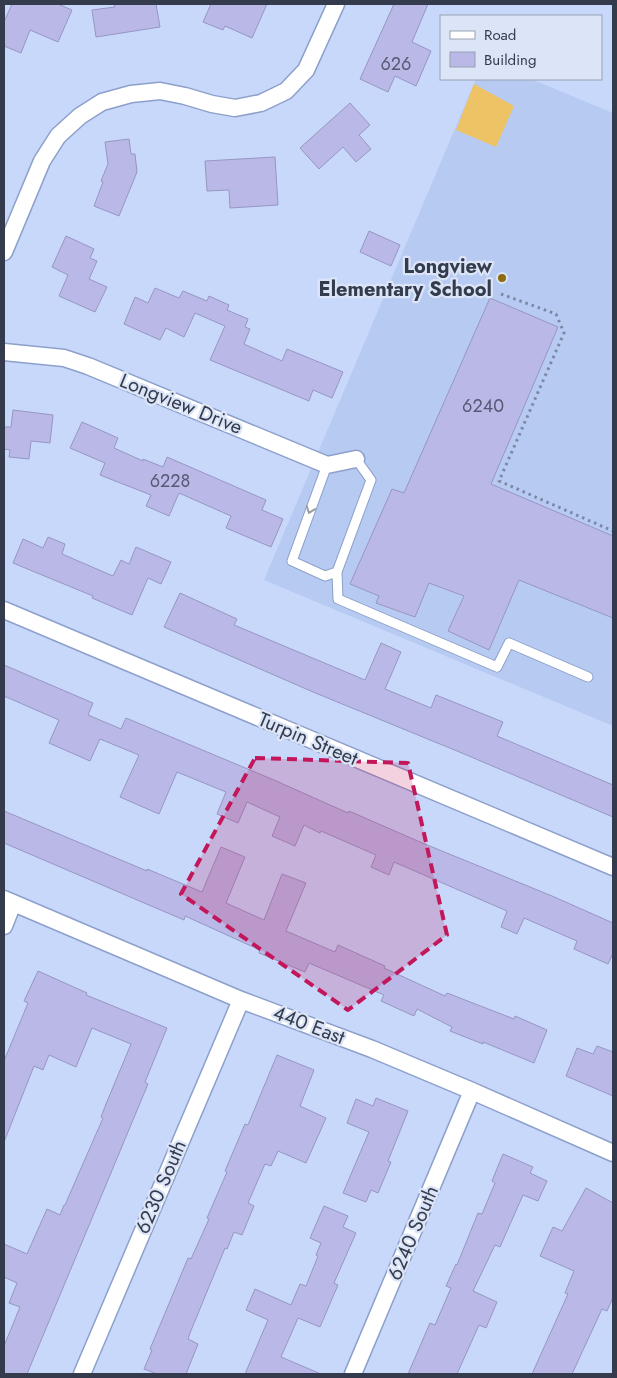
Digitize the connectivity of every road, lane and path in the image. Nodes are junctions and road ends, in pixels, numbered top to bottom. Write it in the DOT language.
graph roads {
  1 [pos="336,4"];
  2 [pos="4,252"];
  3 [pos="501,294"];
  4 [pos="4,352"];
  5 [pos="356,459"];
  6 [pos="327,465"];
  7 [pos="613,531"];
  8 [pos="337,572"];
  9 [pos="4,610"];
  10 [pos="588,677"];
  11 [pos="613,867"];
  12 [pos="9,901"];
  13 [pos="4,926"];
  14 [pos="241,1000"];
  15 [pos="472,1091"];
  16 [pos="613,1153"];
  17 [pos="82,1374"];
  18 [pos="353,1374"];
  1 -- 2 [label="street"];
  3 -- 7 [label="path"];
  4 -- 6 [label="street, Longview Drive"];
  5 -- 6 [label="street"];
  5 -- 8 [label="lane"];
  6 -- 8 [label="lane, one-way"];
  8 -- 10 [label="lane"];
  9 -- 11 [label="street, Turpin Street"];
  12 -- 13 [label="street"];
  12 -- 14 [label="street, 440 East"];
  14 -- 15 [label="street, 440 East"];
  14 -- 17 [label="street, 6230 South"];
  15 -- 16 [label="street, 440 East"];
  15 -- 18 [label="street, 6240 South"];
}
